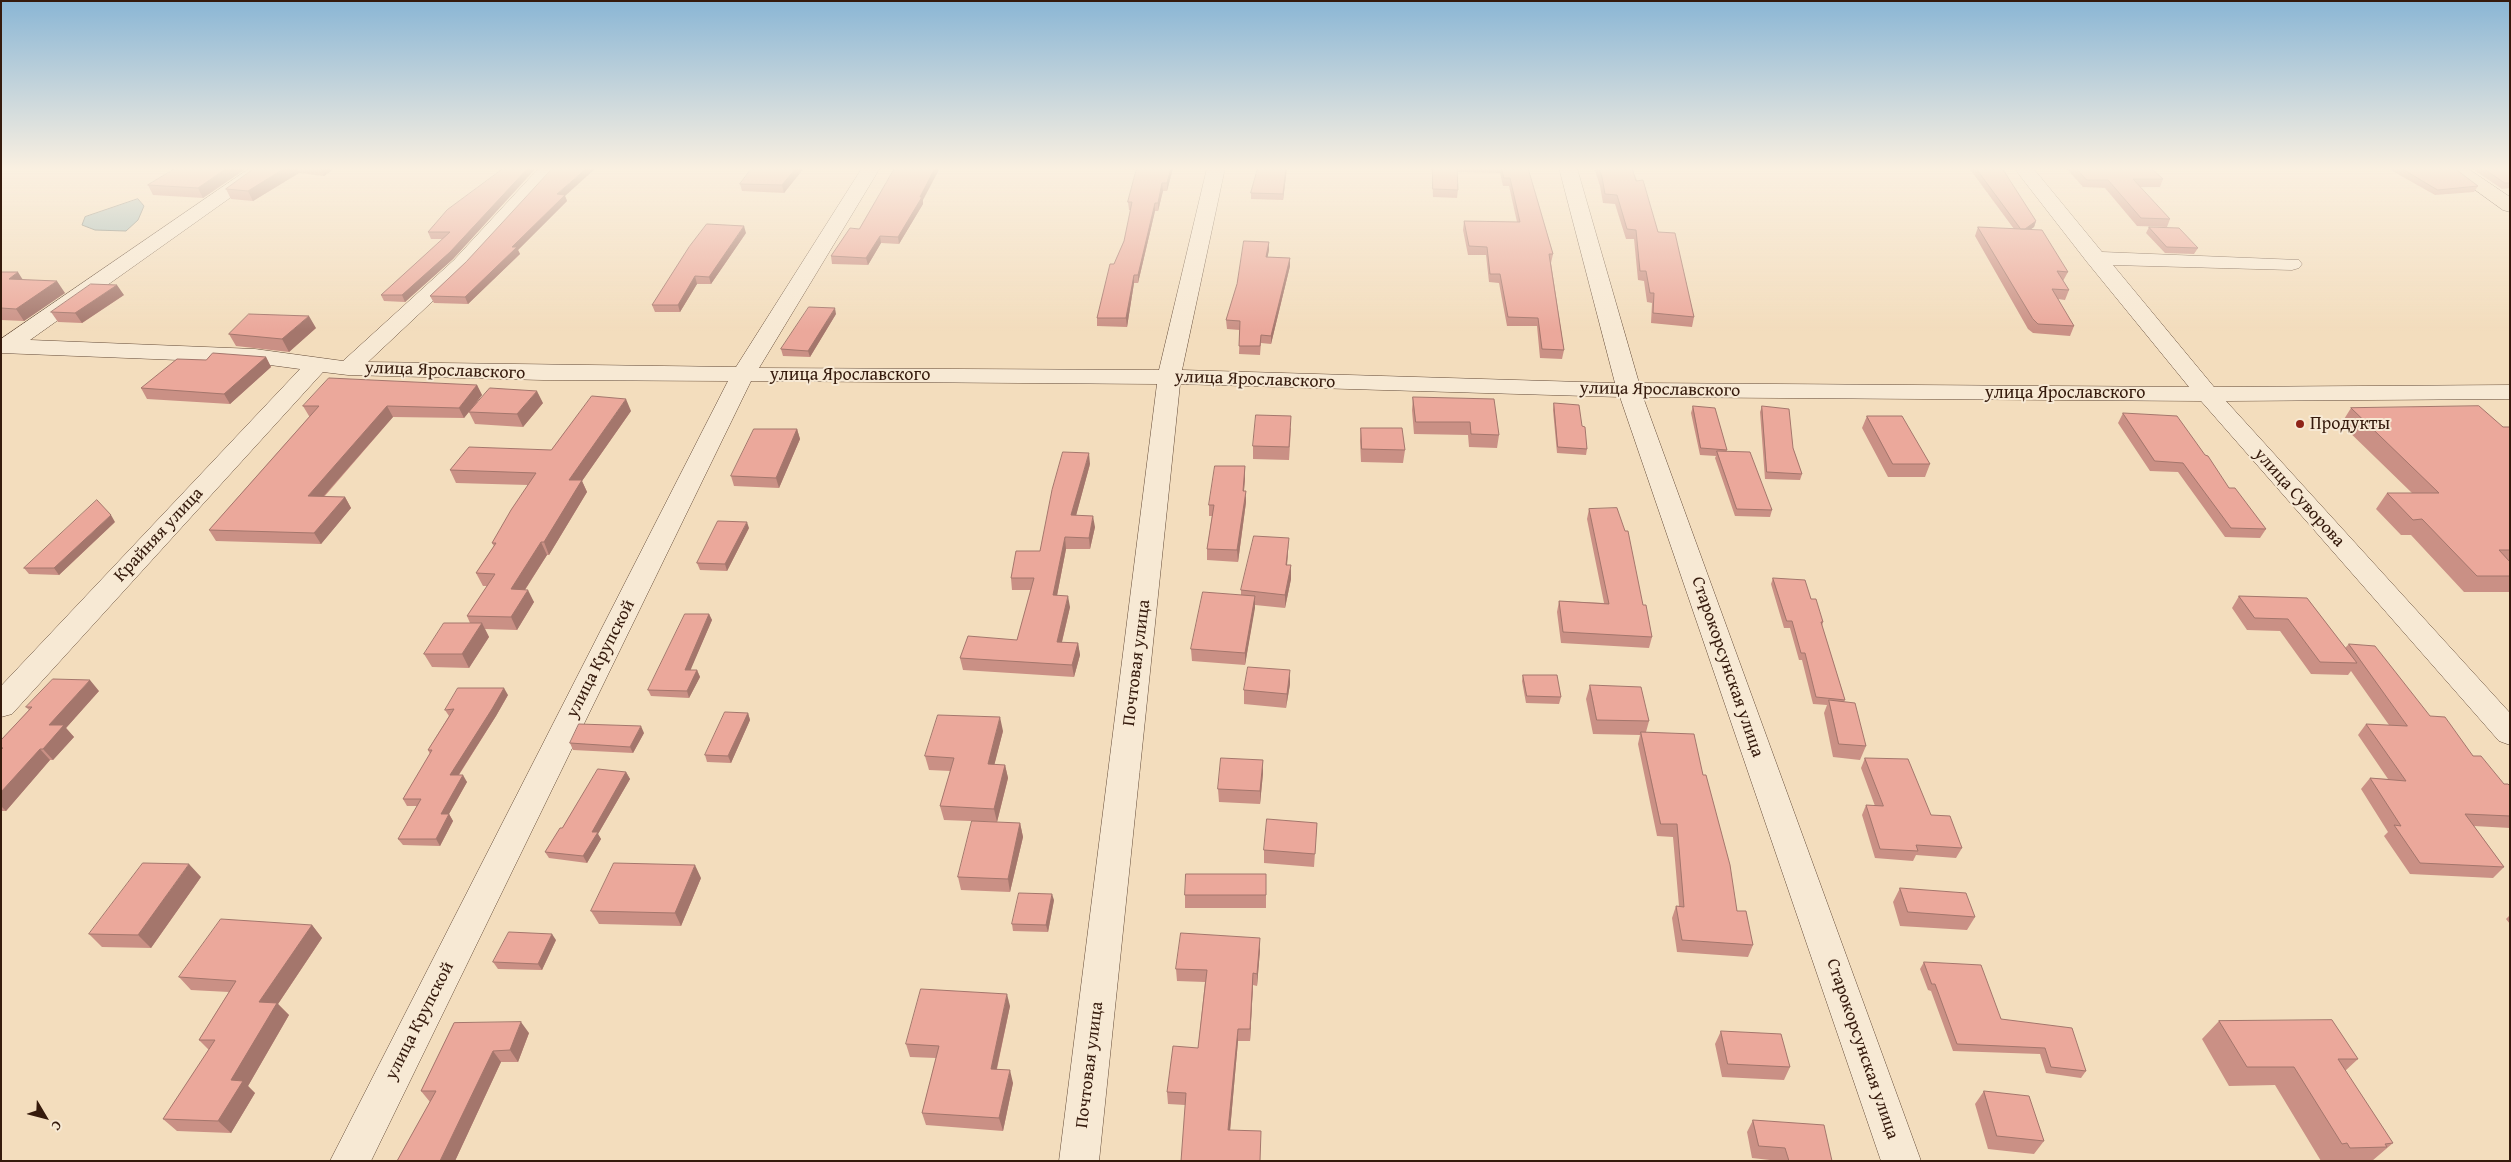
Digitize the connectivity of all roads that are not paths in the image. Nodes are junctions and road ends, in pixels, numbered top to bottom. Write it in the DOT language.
graph roads {
  1 [pos="184,222"];
  2 [pos="500,222"];
  3 [pos="837,222"];
  4 [pos="1204,222"];
  5 [pos="1583,222"];
  6 [pos="2066,222"];
  7 [pos="2094,258"];
  8 [pos="2292,264"];
  9 [pos="4,346"];
  10 [pos="317,364"];
  11 [pos="348,368"];
  12 [pos="743,375"];
  13 [pos="1170,377"];
  14 [pos="1628,390"];
  15 [pos="2510,392"];
  16 [pos="2207,394"];
  17 [pos="1,706"];
  18 [pos="2510,733"];
  19 [pos="350,1161"];
  20 [pos="1079,1161"];
  21 [pos="1901,1161"];
  1 -- 9 [label="street"];
  2 -- 11 [label="street"];
  3 -- 12 [label="street, улица Крупской"];
  4 -- 13 [label="street, Почтовая улица"];
  5 -- 14 [label="street, Старокорсунская улица"];
  6 -- 7 [label="street, улица Суворова"];
  7 -- 8 [label="street"];
  7 -- 16 [label="street, улица Суворова"];
  9 -- 10 [label="street, улица Ярославского"];
  10 -- 11 [label="street, улица Ярославского"];
  10 -- 17 [label="street, Крайняя улица"];
  11 -- 12 [label="street, улица Ярославского"];
  12 -- 13 [label="street, улица Ярославского"];
  12 -- 19 [label="street, улица Крупской"];
  13 -- 14 [label="street, улица Ярославского"];
  13 -- 20 [label="street, Почтовая улица"];
  14 -- 16 [label="street, улица Ярославского"];
  14 -- 21 [label="street, Старокорсунская улица"];
  15 -- 16 [label="street, улица Ярославского"];
  16 -- 18 [label="street, улица Суворова"];
}
